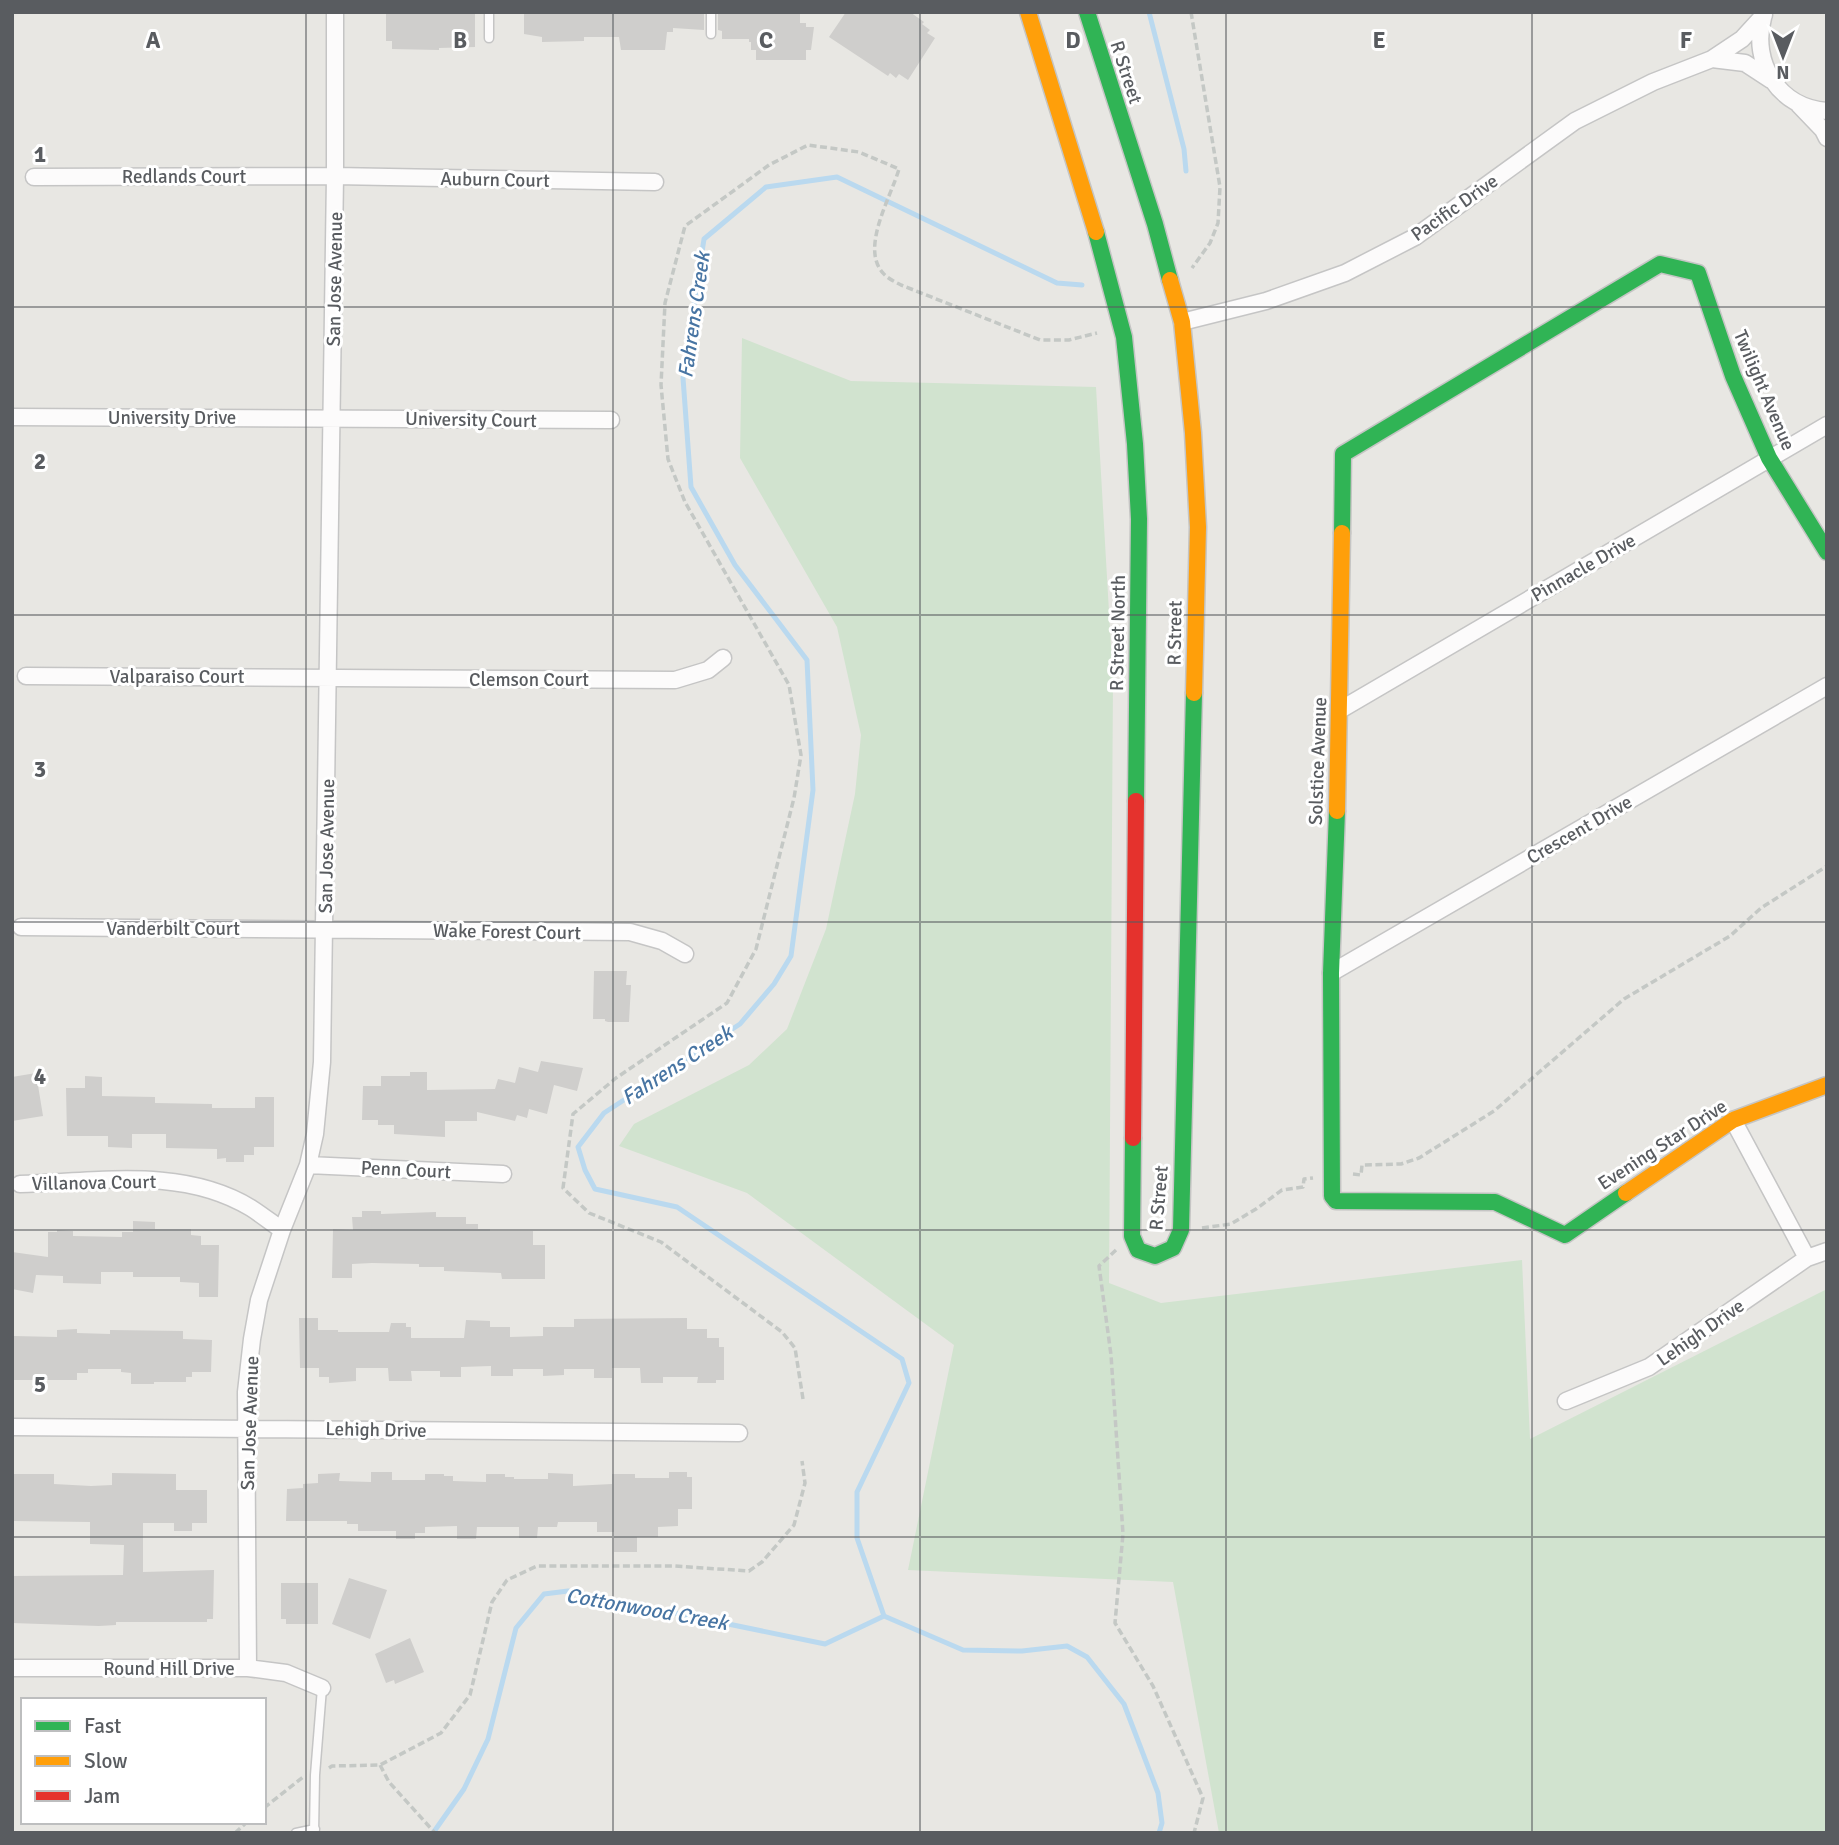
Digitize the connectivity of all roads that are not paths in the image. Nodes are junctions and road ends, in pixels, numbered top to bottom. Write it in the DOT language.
graph roads {
  1 [pos="335,12"];
  2 [pos="489,12"];
  3 [pos="711,12"];
  4 [pos="1028,12"];
  5 [pos="1087,12"];
  6 [pos="1764,14"];
  7 [pos="711,34"];
  8 [pos="489,38"];
  9 [pos="1712,59"];
  10 [pos="1771,80"];
  11 [pos="1798,103"];
  12 [pos="1827,111"];
  13 [pos="1827,138"];
  14 [pos="335,176"];
  15 [pos="34,177"];
  16 [pos="655,182"];
  17 [pos="1660,264"];
  18 [pos="1182,322"];
  19 [pos="12,417"];
  20 [pos="332,417"];
  21 [pos="611,420"];
  22 [pos="1827,425"];
  23 [pos="1769,458"];
  24 [pos="1827,552"];
  25 [pos="723,658"];
  26 [pos="26,676"];
  27 [pos="328,678"];
  28 [pos="1827,686"];
  29 [pos="1340,709"];
  30 [pos="21,928"];
  31 [pos="325,929"];
  32 [pos="685,954"];
  33 [pos="1331,973"];
  34 [pos="1827,1085"];
  35 [pos="1733,1120"];
  36 [pos="308,1165"];
  37 [pos="503,1174"];
  38 [pos="20,1184"];
  39 [pos="282,1230"];
  40 [pos="1565,1235"];
  41 [pos="1827,1251"];
  42 [pos="1155,1256"];
  43 [pos="1807,1258"];
  44 [pos="1566,1401"];
  45 [pos="12,1427"];
  46 [pos="246,1428"];
  47 [pos="739,1433"];
  48 [pos="12,1668"];
  49 [pos="248,1668"];
  50 [pos="322,1688"];
  51 [pos="314,1831"];
  52 [pos="296,1833"];
  1 -- 14 [label="street, San Jose Avenue"];
  2 -- 8 [label="lane"];
  3 -- 7 [label="lane"];
  4 -- 42 [label="street, R Street North"];
  5 -- 18 [label="street, R Street"];
  6 -- 9 [label="street, Pacific Drive"];
  6 -- 10 [label="street"];
  9 -- 10 [label="street, Pacific Drive"];
  9 -- 18 [label="street, Pacific Drive"];
  10 -- 11 [label="street, Pacific Drive"];
  11 -- 12 [label="street"];
  11 -- 13 [label="street, Pacific Drive"];
  14 -- 15 [label="street, Redlands Court"];
  14 -- 16 [label="street, Auburn Court"];
  14 -- 20 [label="street, San Jose Avenue"];
  17 -- 23 [label="street, Twilight Avenue"];
  17 -- 29 [label="street, Solstice Avenue"];
  18 -- 42 [label="street, R Street"];
  19 -- 20 [label="street, University Drive"];
  20 -- 21 [label="street, University Court"];
  20 -- 27 [label="street, San Jose Avenue"];
  22 -- 23 [label="street, Pinnacle Drive"];
  23 -- 24 [label="street, Twilight Avenue"];
  23 -- 29 [label="street, Pinnacle Drive"];
  25 -- 27 [label="street, Clemson Court"];
  26 -- 27 [label="street, Valparaiso Court"];
  27 -- 31 [label="street, San Jose Avenue"];
  28 -- 33 [label="street, Crescent Drive"];
  29 -- 33 [label="street, Solstice Avenue"];
  30 -- 31 [label="street, Vanderbilt Court"];
  31 -- 32 [label="street, Wake Forest Court"];
  31 -- 36 [label="street, San Jose Avenue"];
  33 -- 40 [label="street, Solstice Avenue"];
  34 -- 35 [label="street, Evening Star Drive"];
  35 -- 40 [label="street, Evening Star Drive"];
  35 -- 43 [label="street"];
  36 -- 37 [label="street, Penn Court"];
  36 -- 39 [label="street, San Jose Avenue"];
  38 -- 39 [label="street, Villanova Court"];
  39 -- 46 [label="street, San Jose Avenue"];
  41 -- 43 [label="street, Lehigh Drive"];
  43 -- 44 [label="street, Lehigh Drive"];
  45 -- 46 [label="street, Lehigh Drive"];
  46 -- 47 [label="street, Lehigh Drive"];
  46 -- 49 [label="street, San Jose Avenue"];
  48 -- 49 [label="street, Round Hill Drive"];
  49 -- 50 [label="street, Round Hill Drive"];
  50 -- 51 [label="lane"];
  51 -- 52 [label="lane"];
}
